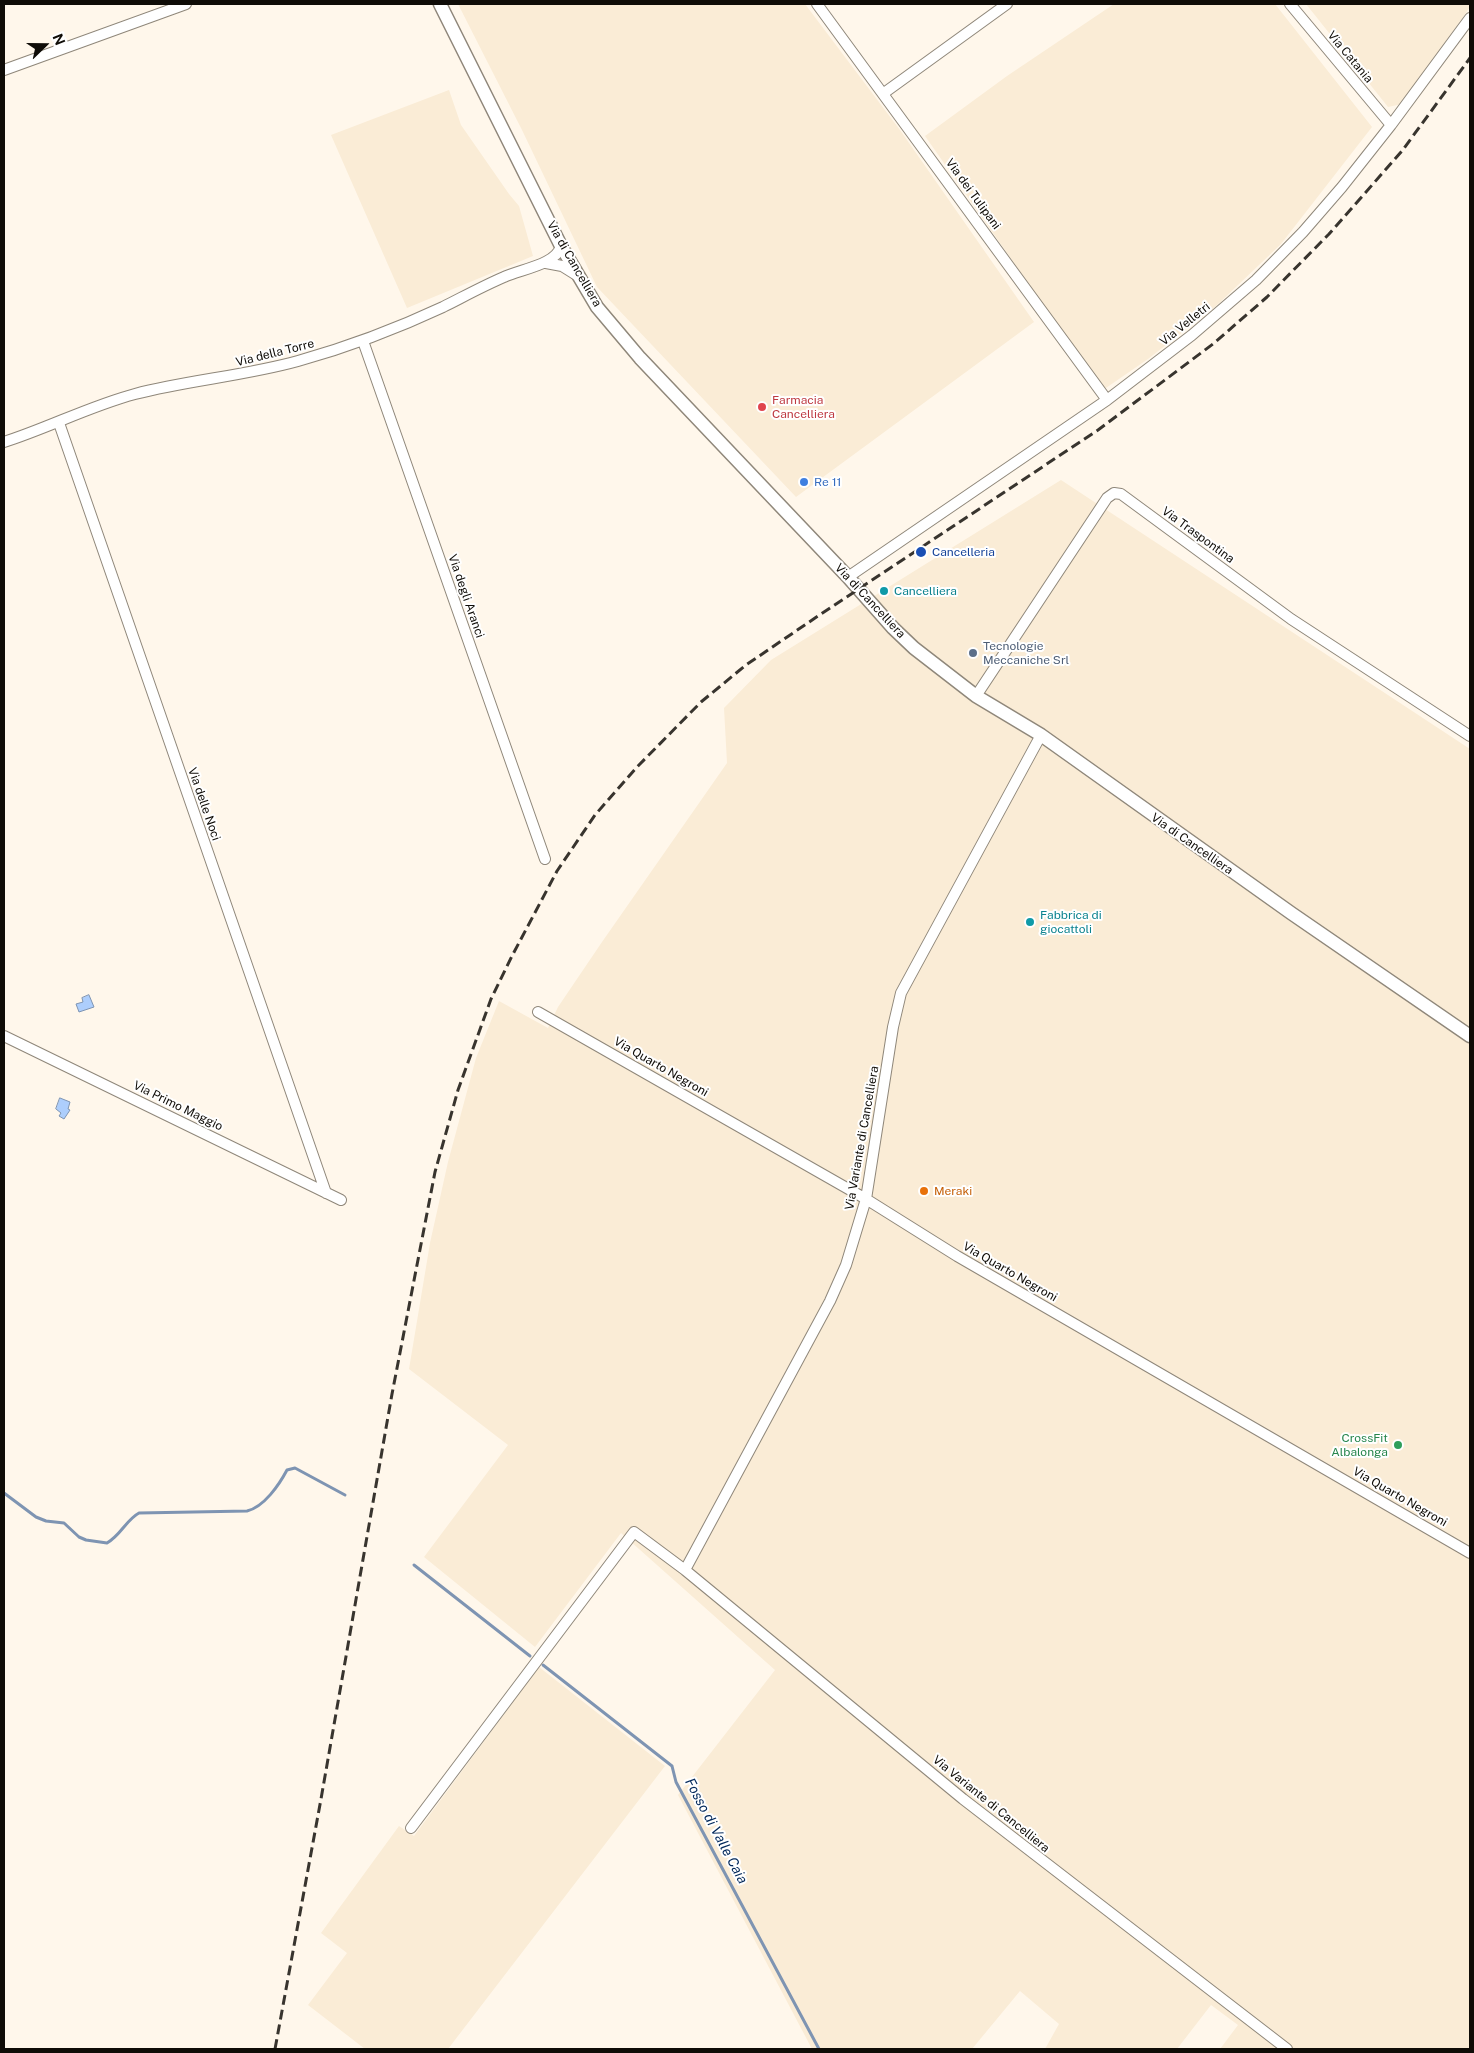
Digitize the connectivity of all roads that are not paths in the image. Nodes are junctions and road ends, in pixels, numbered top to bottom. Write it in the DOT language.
graph roads {
  1 [pos="186,4"];
  2 [pos="440,4"];
  3 [pos="817,4"];
  4 [pos="1007,4"];
  5 [pos="1290,4"];
  6 [pos="1470,18"];
  7 [pos="4,70"];
  8 [pos="884,93"];
  9 [pos="1391,126"];
  10 [pos="562,246"];
  11 [pos="544,263"];
  12 [pos="578,276"];
  13 [pos="363,340"];
  14 [pos="1108,400"];
  15 [pos="59,423"];
  16 [pos="4,442"];
  17 [pos="848,577"];
  18 [pos="976,696"];
  19 [pos="1041,735"];
  20 [pos="1470,736"];
  21 [pos="545,860"];
  22 [pos="538,1012"];
  23 [pos="4,1036"];
  24 [pos="1470,1036"];
  25 [pos="326,1193"];
  26 [pos="866,1199"];
  27 [pos="341,1200"];
  28 [pos="1470,1553"];
  29 [pos="685,1570"];
  30 [pos="411,1828"];
  31 [pos="1287,2049"];
  1 -- 7 [label="street"];
  2 -- 10 [label="street, Via di Cancelliera"];
  3 -- 8 [label="street, Via dei Tulipani"];
  4 -- 8 [label="street"];
  5 -- 9 [label="street, Via Catania"];
  6 -- 9 [label="street, Via Velletri"];
  8 -- 14 [label="street, Via dei Tulipani"];
  9 -- 14 [label="street, Via Velletri"];
  10 -- 11 [label="street, Via della Torre"];
  10 -- 12 [label="street, Via di Cancelliera"];
  11 -- 12 [label="street"];
  11 -- 13 [label="street, Via della Torre"];
  12 -- 17 [label="street, Via di Cancelliera"];
  13 -- 15 [label="street, Via della Torre"];
  13 -- 21 [label="street, Via degli Aranci"];
  14 -- 17 [label="street, Via Velletri"];
  15 -- 16 [label="street, Via della Torre"];
  15 -- 25 [label="street, Via delle Noci"];
  17 -- 18 [label="street, Via di Cancelliera"];
  18 -- 19 [label="street, Via di Cancelliera"];
  18 -- 20 [label="street, Via Traspontina"];
  19 -- 24 [label="street, Via di Cancelliera"];
  19 -- 26 [label="street, Via Variante di Cancelliera"];
  22 -- 26 [label="street, Via Quarto Negroni"];
  23 -- 25 [label="street, Via Primo Maggio"];
  25 -- 27 [label="street, Via Primo Maggio"];
  26 -- 28 [label="street, Via Quarto Negroni"];
  26 -- 29 [label="street, Via Variante di Cancelliera"];
  29 -- 30 [label="street, Via Variante di Cancelliera"];
  29 -- 31 [label="street, Via Variante di Cancelliera"];
}
